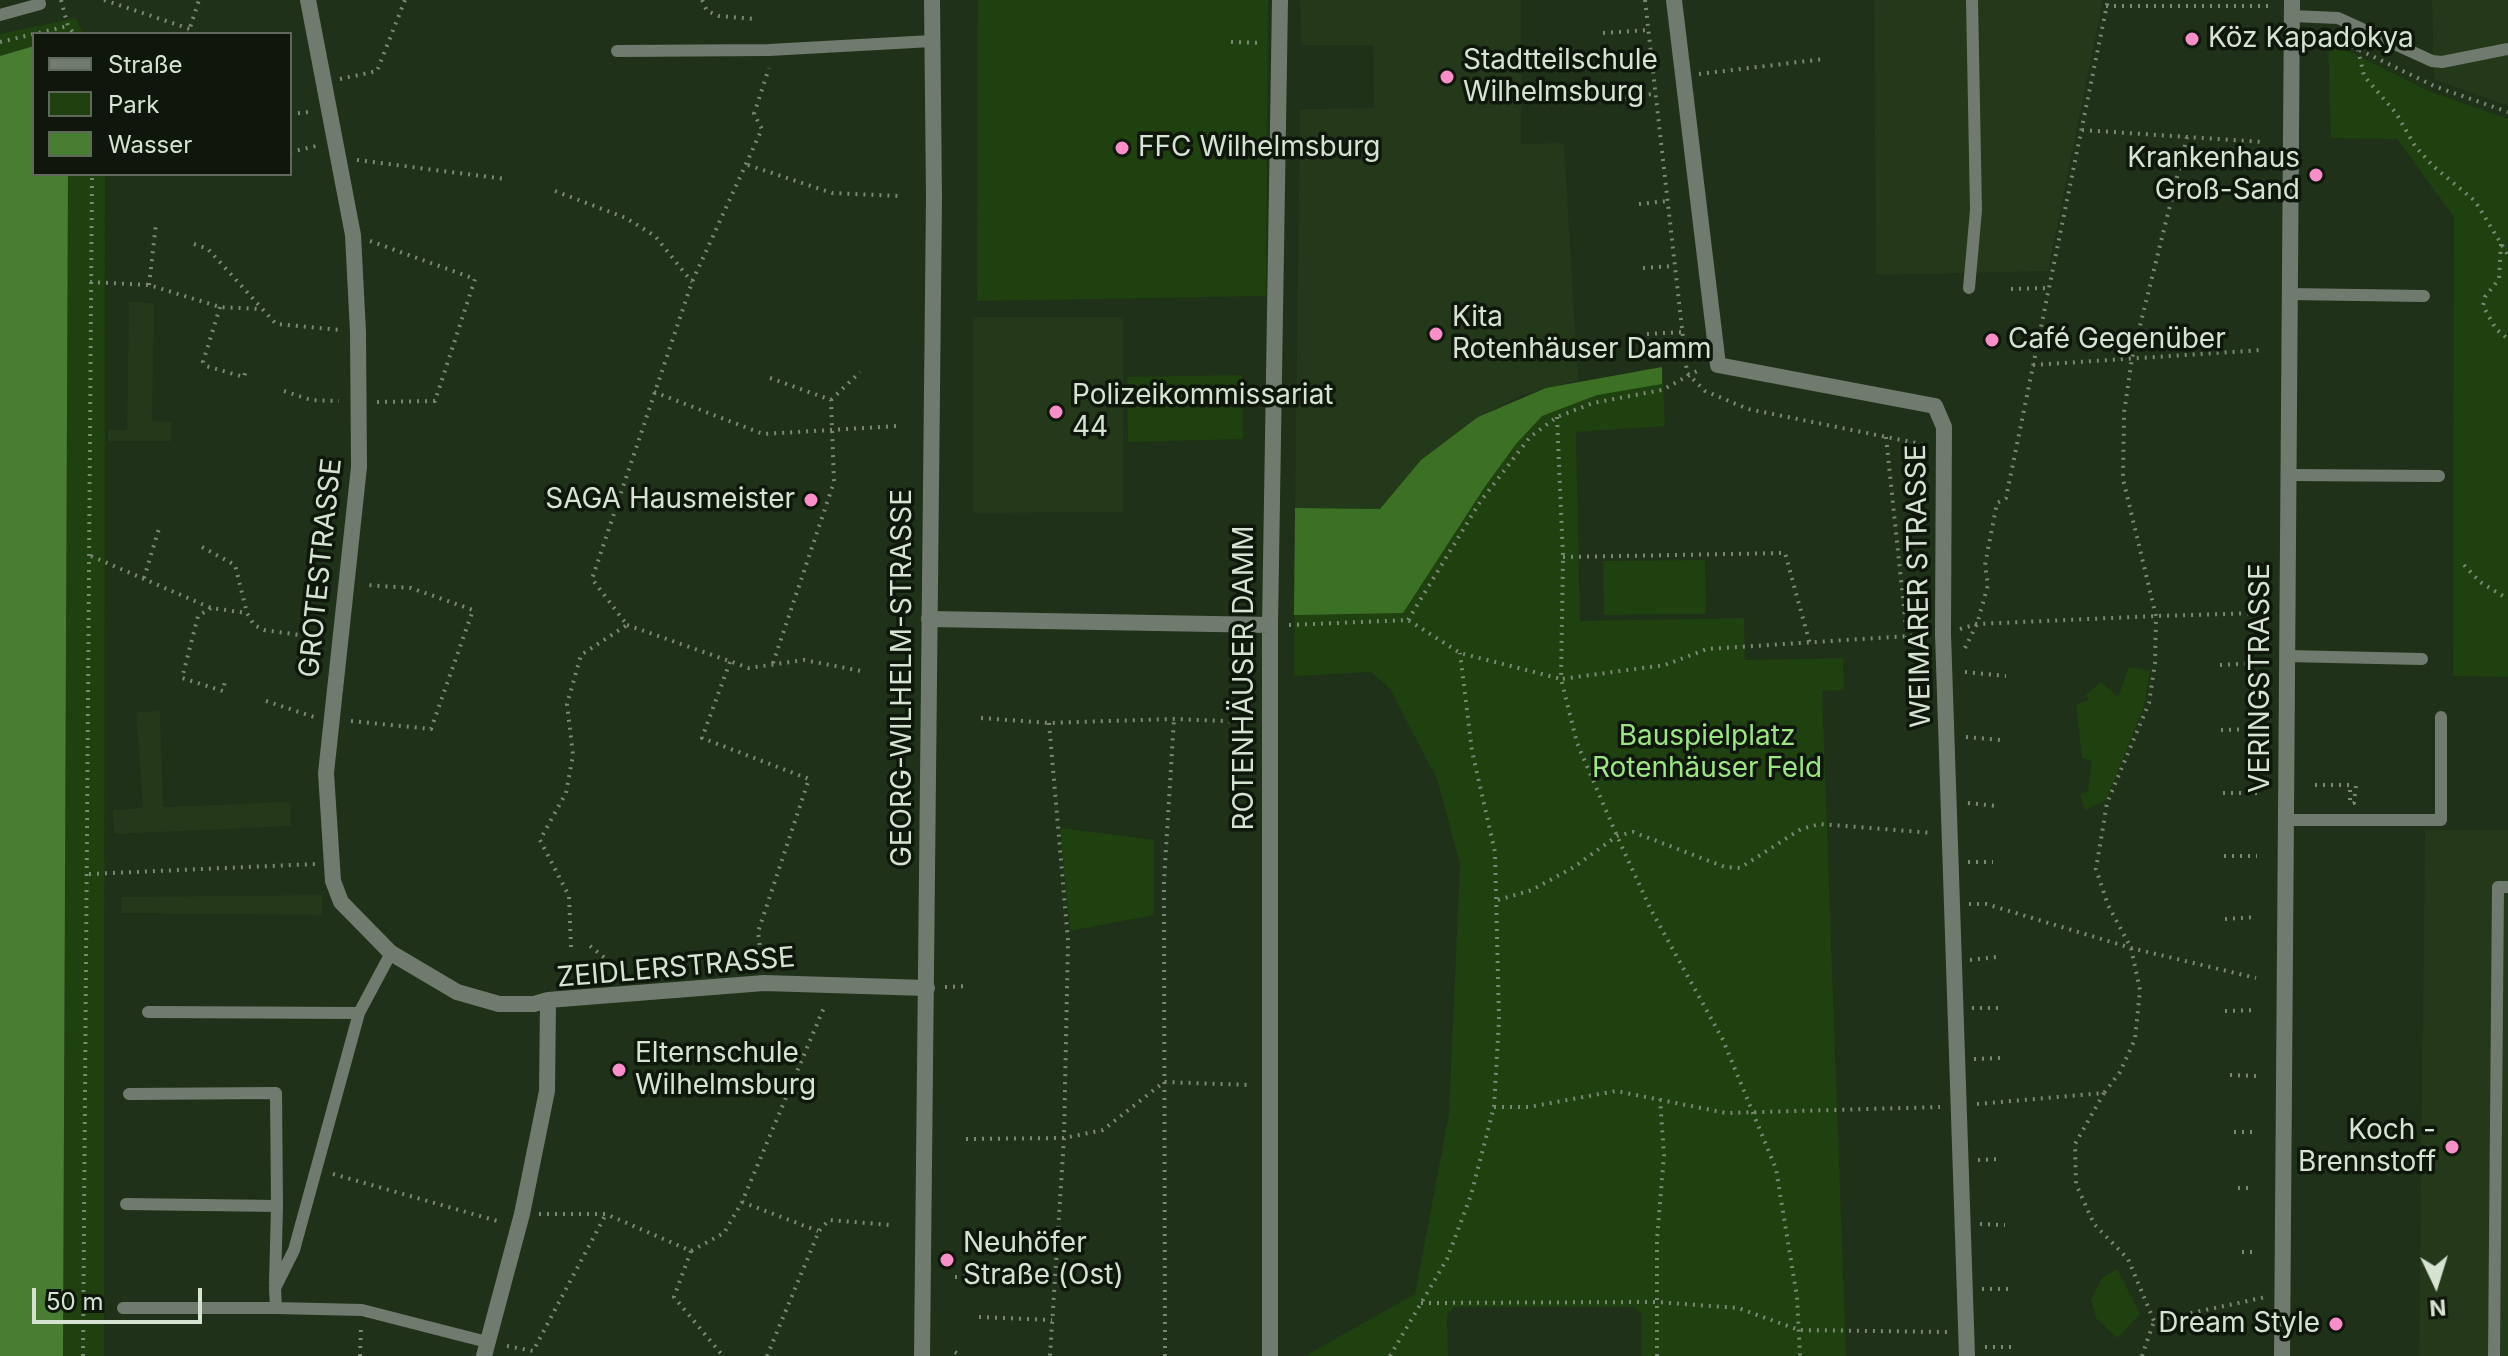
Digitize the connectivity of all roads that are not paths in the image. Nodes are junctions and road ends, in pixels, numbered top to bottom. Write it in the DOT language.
graph roads {
  1 [pos="39,0"];
  2 [pos="308,0"];
  3 [pos="932,0"];
  4 [pos="1280,0"];
  5 [pos="1674,0"];
  6 [pos="1972,0"];
  7 [pos="2288,7"];
  8 [pos="0,15"];
  9 [pos="932,41"];
  10 [pos="2508,49"];
  11 [pos="617,51"];
  12 [pos="1969,288"];
  13 [pos="2290,294"];
  14 [pos="2424,296"];
  15 [pos="2288,475"];
  16 [pos="2439,476"];
  17 [pos="929,619"];
  18 [pos="1270,625"];
  19 [pos="2287,656"];
  20 [pos="2422,659"];
  21 [pos="2441,717"];
  22 [pos="2286,820"];
  23 [pos="2508,887"];
  24 [pos="391,953"];
  25 [pos="927,988"];
  26 [pos="548,1000"];
  27 [pos="2503,1002"];
  28 [pos="148,1012"];
  29 [pos="359,1013"];
  30 [pos="129,1094"];
  31 [pos="2502,1186"];
  32 [pos="126,1204"];
  33 [pos="277,1206"];
  34 [pos="275,1288"];
  35 [pos="123,1308"];
  36 [pos="276,1308"];
  37 [pos="2494,1333"];
  38 [pos="2508,1333"];
  39 [pos="486,1349"];
  40 [pos="922,1356"];
  41 [pos="1270,1356"];
  42 [pos="1967,1356"];
  43 [pos="2282,1356"];
  44 [pos="2494,1356"];
  1 -- 8 [label="lane"];
  2 -- 24 [label="street, GROTESTRASSE"];
  3 -- 9 [label="street, GEORG-WILHELM-STRASSE"];
  4 -- 18 [label="street, ROTENHÄUSER DAMM"];
  5 -- 42 [label="street, WEIMARER STRASSE"];
  6 -- 12 [label="lane"];
  7 -- 10 [label="lane"];
  7 -- 13 [label="street, VERINGSTRASSE"];
  9 -- 11 [label="lane"];
  9 -- 17 [label="street, GEORG-WILHELM-STRASSE"];
  13 -- 14 [label="lane"];
  13 -- 15 [label="street, VERINGSTRASSE"];
  15 -- 16 [label="lane"];
  15 -- 19 [label="street, VERINGSTRASSE"];
  17 -- 18 [label="street"];
  17 -- 25 [label="street, GEORG-WILHELM-STRASSE"];
  18 -- 41 [label="street, ROTENHÄUSER DAMM"];
  19 -- 20 [label="lane"];
  19 -- 22 [label="street, VERINGSTRASSE"];
  21 -- 22 [label="lane"];
  22 -- 43 [label="street, VERINGSTRASSE"];
  23 -- 27 [label="lane"];
  24 -- 26 [label="street, GROTESTRASSE"];
  24 -- 29 [label="lane"];
  25 -- 26 [label="street, ZEIDLERSTRASSE"];
  25 -- 40 [label="street, GEORG-WILHELM-STRASSE"];
  26 -- 39 [label="street, ZEIDLERSTRASSE"];
  27 -- 31 [label="lane"];
  28 -- 29 [label="lane"];
  29 -- 34 [label="lane"];
  30 -- 33 [label="lane"];
  31 -- 37 [label="lane"];
  32 -- 33 [label="lane"];
  33 -- 34 [label="lane"];
  34 -- 36 [label="lane"];
  35 -- 36 [label="lane"];
  36 -- 39 [label="lane"];
  37 -- 38 [label="lane"];
  37 -- 44 [label="lane"];
}
